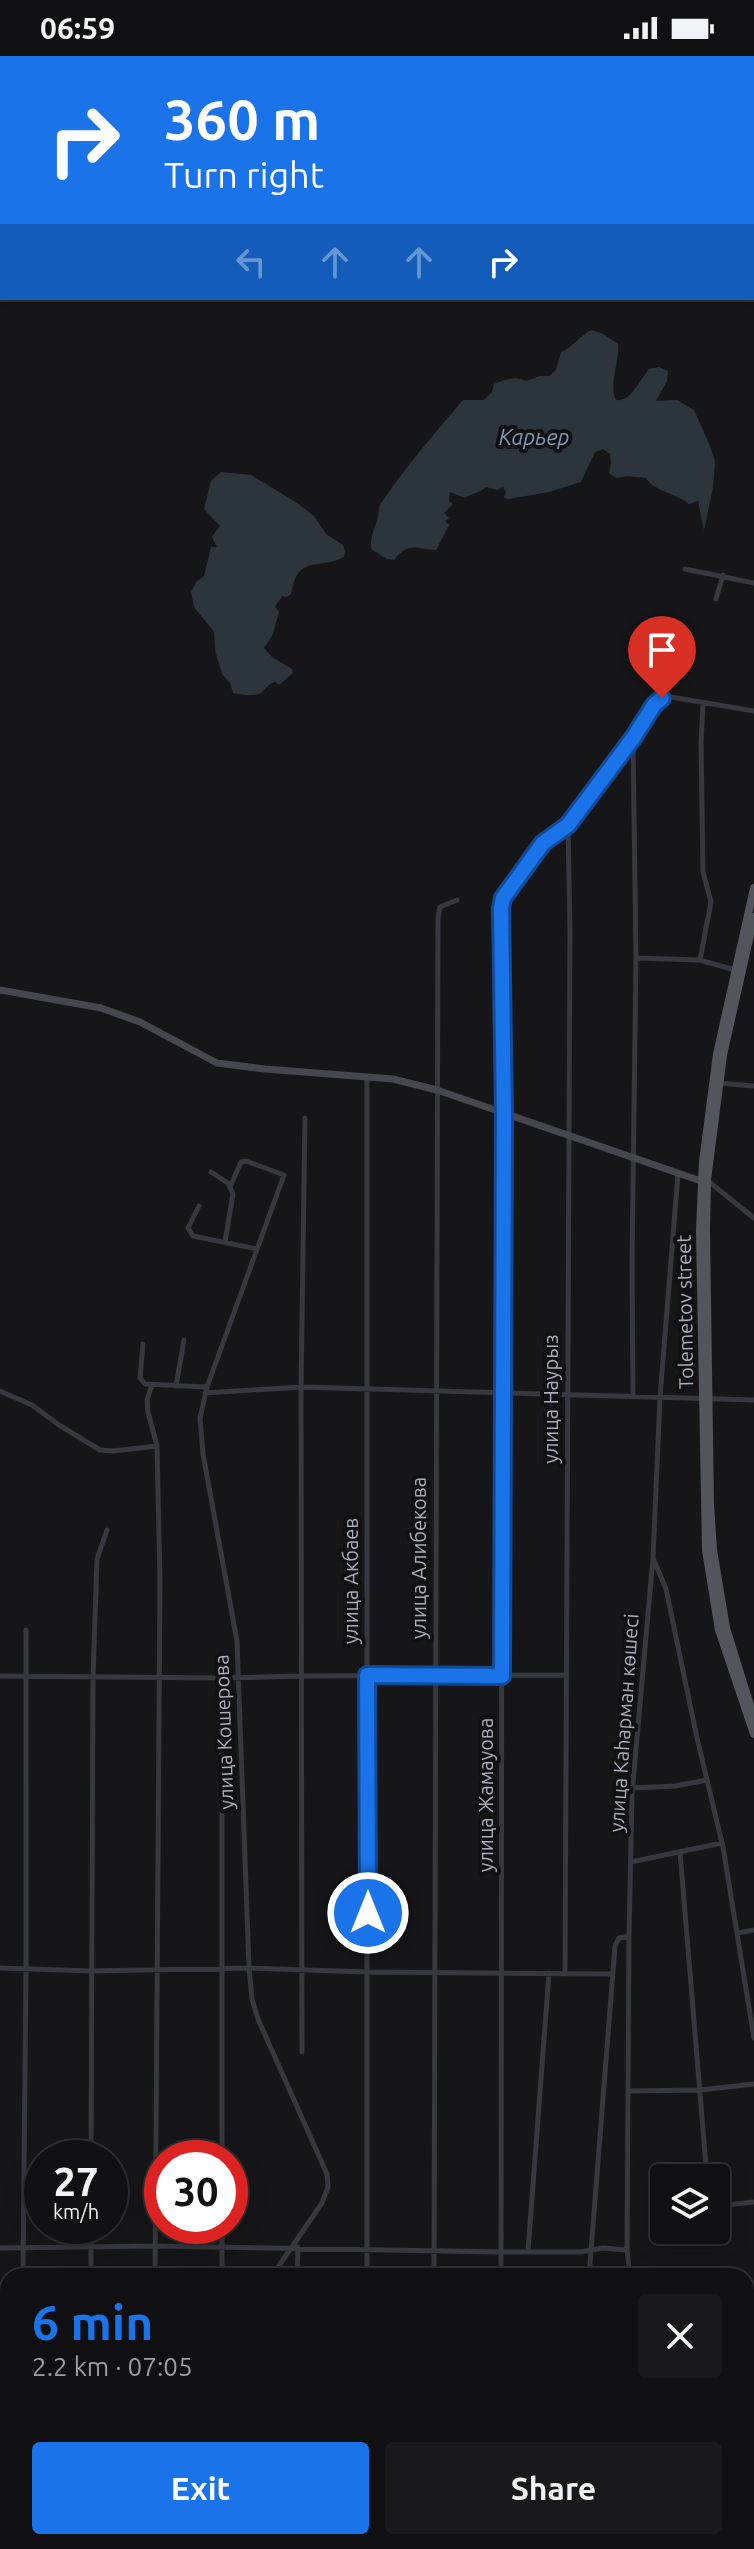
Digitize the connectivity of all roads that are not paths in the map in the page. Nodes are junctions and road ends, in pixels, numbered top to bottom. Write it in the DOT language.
graph roads {
  1 [pos="685,569"];
  2 [pos="723,575"];
  3 [pos="754,583"];
  4 [pos="716,599"];
  5 [pos="703,703"];
  6 [pos="754,711"];
  7 [pos="633,738"];
  8 [pos="568,825"];
  9 [pos="754,888"];
  10 [pos="457,900"];
  11 [pos="754,917"];
  12 [pos="636,958"];
  13 [pos="700,960"];
  14 [pos="735,970"];
  15 [pos="0,990"];
  16 [pos="367,1078"];
  17 [pos="716,1083"];
  18 [pos="754,1086"];
  19 [pos="437,1090"];
  20 [pos="504,1115"];
  21 [pos="305,1118"];
  22 [pos="567,1135"];
  23 [pos="634,1156"];
  24 [pos="211,1172"];
  25 [pos="678,1174"];
  26 [pos="704,1181"];
  27 [pos="230,1187"];
  28 [pos="199,1206"];
  29 [pos="754,1218"];
  30 [pos="225,1242"];
  31 [pos="257,1249"];
  32 [pos="184,1340"];
  33 [pos="143,1344"];
  34 [pos="152,1385"];
  35 [pos="176,1386"];
  36 [pos="301,1387"];
  37 [pos="367,1389"];
  38 [pos="206,1390"];
  39 [pos="435,1390"];
  40 [pos="0,1391"];
  41 [pos="502,1392"];
  42 [pos="566,1393"];
  43 [pos="633,1396"];
  44 [pos="660,1397"];
  45 [pos="705,1399"];
  46 [pos="754,1400"];
  47 [pos="157,1446"];
  48 [pos="107,1530"];
  49 [pos="653,1558"];
  50 [pos="26,1630"];
  51 [pos="367,1675"];
  52 [pos="435,1675"];
  53 [pos="565,1675"];
  54 [pos="0,1676"];
  55 [pos="25,1676"];
  56 [pos="301,1676"];
  57 [pos="502,1676"];
  58 [pos="93,1677"];
  59 [pos="160,1678"];
  60 [pos="222,1678"];
  61 [pos="239,1678"];
  62 [pos="754,1718"];
  63 [pos="754,1734"];
  64 [pos="707,1780"];
  65 [pos="633,1788"];
  66 [pos="722,1843"];
  67 [pos="680,1852"];
  68 [pos="631,1862"];
  69 [pos="754,1930"];
  70 [pos="738,1933"];
  71 [pos="629,1936"];
  72 [pos="0,1968"];
  73 [pos="249,1968"];
  74 [pos="26,1969"];
  75 [pos="220,1969"];
  76 [pos="301,1969"];
  77 [pos="156,1970"];
  78 [pos="92,1971"];
  79 [pos="368,1972"];
  80 [pos="434,1972"];
  81 [pos="502,1973"];
  82 [pos="549,1973"];
  83 [pos="565,1973"];
  84 [pos="613,1974"];
  85 [pos="754,2038"];
  86 [pos="302,2052"];
  87 [pos="754,2084"];
  88 [pos="700,2090"];
  89 [pos="628,2091"];
  90 [pos="91,2140"];
  91 [pos="222,2140"];
  92 [pos="706,2164"];
  93 [pos="754,2202"];
  94 [pos="730,2205"];
  95 [pos="155,2246"];
  96 [pos="91,2247"];
  97 [pos="222,2247"];
  98 [pos="295,2247"];
  99 [pos="0,2248"];
  100 [pos="23,2248"];
  101 [pos="591,2250"];
  102 [pos="627,2250"];
  103 [pos="367,2251"];
  104 [pos="434,2251"];
  105 [pos="528,2251"];
  106 [pos="501,2252"];
  107 [pos="23,2268"];
  108 [pos="91,2268"];
  109 [pos="155,2268"];
  110 [pos="222,2268"];
  111 [pos="278,2268"];
  112 [pos="296,2268"];
  113 [pos="367,2268"];
  114 [pos="434,2268"];
  115 [pos="501,2268"];
  116 [pos="590,2268"];
  117 [pos="629,2268"];
  1 -- 2 [label="street"];
  2 -- 3 [label="street"];
  2 -- 4 [label="street"];
  5 -- 6 [label="street, улица Жамауова"];
  5 -- 7 [label="street, улица Жамауова"];
  5 -- 13 [label="street"];
  7 -- 8 [label="street, улица Жамауова"];
  7 -- 12 [label="street"];
  8 -- 20 [label="street, улица Жамауова"];
  8 -- 22 [label="street, улица Наурыз"];
  9 -- 14 [label="main road, Tolemetov street"];
  10 -- 19 [label="street, улица Алибекова"];
  11 -- 17 [label="main road, Tolemetov street"];
  12 -- 13 [label="street"];
  12 -- 23 [label="street"];
  13 -- 14 [label="street"];
  14 -- 17 [label="main road, Tolemetov street"];
  15 -- 16 [label="street"];
  16 -- 19 [label="street"];
  16 -- 37 [label="street, улица Акбаев"];
  17 -- 18 [label="street"];
  17 -- 26 [label="main road, Tolemetov street"];
  19 -- 20 [label="street"];
  19 -- 39 [label="street, улица Алибекова"];
  20 -- 22 [label="street"];
  20 -- 41 [label="street, улица Жамауова"];
  21 -- 36 [label="street"];
  22 -- 23 [label="street"];
  22 -- 42 [label="street, улица Наурыз"];
  23 -- 25 [label="street"];
  23 -- 43 [label="street"];
  24 -- 27 [label="street"];
  25 -- 26 [label="street"];
  25 -- 44 [label="street, улица Каһарман көшесі"];
  26 -- 29 [label="street"];
  26 -- 45 [label="main road, Tolemetov street"];
  27 -- 30 [label="street"];
  27 -- 31 [label="street, улица Кошерова"];
  28 -- 30 [label="street"];
  30 -- 31 [label="street"];
  31 -- 38 [label="street, улица Кошерова"];
  32 -- 35 [label="street"];
  33 -- 34 [label="street"];
  34 -- 35 [label="street"];
  34 -- 47 [label="street"];
  35 -- 38 [label="street"];
  36 -- 37 [label="street"];
  36 -- 38 [label="street"];
  36 -- 56 [label="street"];
  37 -- 39 [label="street"];
  37 -- 51 [label="street, улица Акбаев"];
  38 -- 61 [label="street, улица Кошерова"];
  39 -- 41 [label="street"];
  39 -- 52 [label="street, улица Алибекова"];
  40 -- 47 [label="street"];
  41 -- 42 [label="street"];
  41 -- 57 [label="street, улица Жамауова"];
  42 -- 43 [label="street"];
  42 -- 53 [label="street, улица Наурыз"];
  43 -- 44 [label="street"];
  44 -- 45 [label="street"];
  44 -- 49 [label="street, улица Каһарман көшесі"];
  45 -- 46 [label="street"];
  45 -- 62 [label="main road, Tolemetov street"];
  45 -- 63 [label="main road, Tolemetov street"];
  47 -- 59 [label="street"];
  48 -- 58 [label="street"];
  49 -- 64 [label="street"];
  49 -- 65 [label="street, улица Каһарман көшесі"];
  50 -- 55 [label="street"];
  51 -- 52 [label="street"];
  51 -- 56 [label="street"];
  51 -- 79 [label="street, улица Акбаев"];
  52 -- 57 [label="street"];
  52 -- 80 [label="street, улица Алибекова"];
  53 -- 57 [label="street"];
  53 -- 83 [label="street, улица Наурыз"];
  54 -- 55 [label="street"];
  55 -- 58 [label="street"];
  55 -- 74 [label="street"];
  56 -- 61 [label="street"];
  56 -- 76 [label="street"];
  57 -- 81 [label="street, улица Жамауова"];
  58 -- 59 [label="street"];
  58 -- 78 [label="street"];
  59 -- 60 [label="street"];
  59 -- 77 [label="street"];
  60 -- 61 [label="street"];
  60 -- 75 [label="street"];
  61 -- 73 [label="street, улица Кошерова"];
  64 -- 65 [label="street"];
  64 -- 66 [label="street"];
  65 -- 68 [label="street, улица Каһарман көшесі"];
  66 -- 67 [label="street"];
  66 -- 70 [label="street"];
  67 -- 68 [label="street"];
  67 -- 88 [label="street"];
  68 -- 71 [label="street, улица Каһарман көшесі"];
  69 -- 70 [label="street"];
  70 -- 85 [label="street"];
  71 -- 84 [label="street"];
  71 -- 89 [label="street, улица Каһарман көшесі"];
  72 -- 74 [label="street"];
  73 -- 75 [label="street"];
  73 -- 76 [label="street"];
  73 -- 98 [label="street, улица Кошерова"];
  74 -- 78 [label="street"];
  74 -- 100 [label="street"];
  75 -- 77 [label="street"];
  75 -- 91 [label="street"];
  76 -- 79 [label="street"];
  76 -- 86 [label="street"];
  77 -- 78 [label="street"];
  77 -- 95 [label="street"];
  78 -- 90 [label="street"];
  79 -- 80 [label="street"];
  79 -- 103 [label="street, улица Акбаев"];
  80 -- 81 [label="street"];
  80 -- 104 [label="street, улица Алибекова"];
  81 -- 82 [label="street"];
  81 -- 106 [label="street, улица Жамауова"];
  82 -- 83 [label="street"];
  82 -- 105 [label="street"];
  83 -- 84 [label="street"];
  84 -- 101 [label="street"];
  87 -- 88 [label="street"];
  88 -- 89 [label="street"];
  88 -- 92 [label="street"];
  89 -- 102 [label="street, улица Каһарман көшесі"];
  93 -- 94 [label="street"];
  95 -- 96 [label="street"];
  95 -- 97 [label="street"];
  95 -- 109 [label="street"];
  96 -- 100 [label="street"];
  96 -- 108 [label="street"];
  97 -- 98 [label="street"];
  97 -- 110 [label="street"];
  98 -- 103 [label="street"];
  98 -- 111 [label="street, улица Кошерова"];
  98 -- 112 [label="street"];
  99 -- 100 [label="street"];
  100 -- 107 [label="street"];
  101 -- 102 [label="street"];
  101 -- 105 [label="street"];
  101 -- 116 [label="street"];
  102 -- 117 [label="street, улица Каһарман көшесі"];
  103 -- 104 [label="street"];
  103 -- 113 [label="street, улица Акбаев"];
  104 -- 106 [label="street"];
  104 -- 114 [label="street, улица Алибекова"];
  105 -- 106 [label="street"];
  106 -- 115 [label="street, улица Жамауова"];
}
